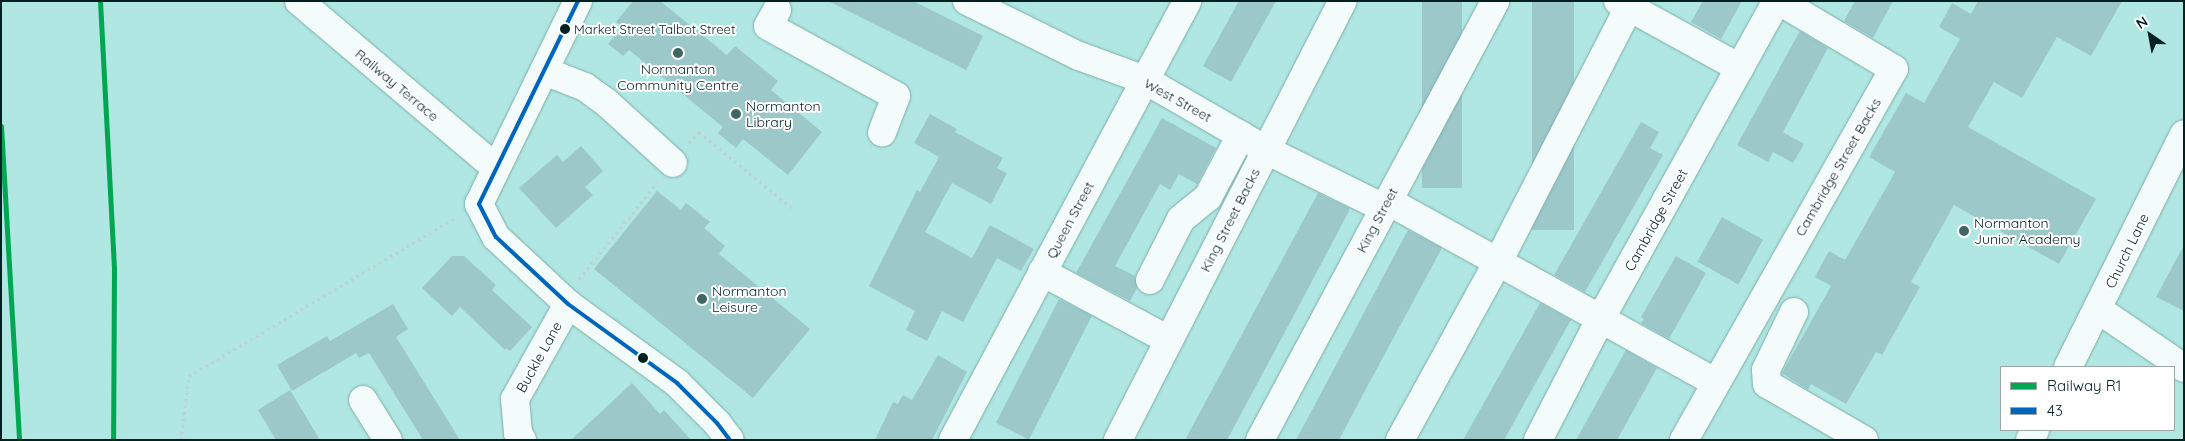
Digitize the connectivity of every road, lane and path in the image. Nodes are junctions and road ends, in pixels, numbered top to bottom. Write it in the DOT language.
graph roads {
  1 [pos="298,1"];
  2 [pos="578,1"];
  3 [pos="967,1"];
  4 [pos="1187,1"];
  5 [pos="1343,1"];
  6 [pos="1495,1"];
  7 [pos="1778,1"];
  8 [pos="1626,3"];
  9 [pos="783,10"];
  10 [pos="1740,68"];
  11 [pos="544,71"];
  12 [pos="1145,80"];
  13 [pos="882,132"];
  14 [pos="2184,134"];
  15 [pos="1241,135"];
  16 [pos="1266,150"];
  17 [pos="673,163"];
  18 [pos="496,168"];
  19 [pos="479,204"];
  20 [pos="1386,204"];
  21 [pos="793,209"];
  22 [pos="1498,262"];
  23 [pos="1042,272"];
  24 [pos="1150,280"];
  25 [pos="566,301"];
  26 [pos="2098,310"];
  27 [pos="1794,312"];
  28 [pos="1601,318"];
  29 [pos="1169,340"];
  30 [pos="2069,366"];
  31 [pos="2184,368"];
  32 [pos="1715,382"];
  33 [pos="363,400"];
  34 [pos="516,437"];
  35 [pos="181,440"];
  36 [pos="388,440"];
  37 [pos="730,440"];
  38 [pos="953,440"];
  39 [pos="1118,440"];
  40 [pos="1260,440"];
  41 [pos="1400,440"];
  42 [pos="1538,440"];
  43 [pos="1684,440"];
  44 [pos="1864,440"];
  1 -- 18 [label="street, Railway Terrace"];
  2 -- 11 [label="street"];
  3 -- 12 [label="street, West Street"];
  4 -- 12 [label="street, Queen Street"];
  5 -- 16 [label="street, King Street Backs"];
  6 -- 20 [label="street, King Street"];
  7 -- 10 [label="street, Cambridge Street"];
  7 -- 32 [label="street, Cambridge Street Backs"];
  8 -- 10 [label="street"];
  8 -- 22 [label="street"];
  9 -- 13 [label="street"];
  10 -- 28 [label="street, Cambridge Street"];
  11 -- 17 [label="street"];
  11 -- 18 [label="street"];
  12 -- 15 [label="street, West Street"];
  12 -- 23 [label="street, Queen Street"];
  14 -- 26 [label="street, Church Lane"];
  15 -- 16 [label="street, West Street"];
  15 -- 24 [label="street"];
  16 -- 20 [label="street, West Street"];
  16 -- 29 [label="street, King Street Backs"];
  17 -- 21 [label="path"];
  17 -- 25 [label="path"];
  18 -- 19 [label="street"];
  19 -- 25 [label="street"];
  19 -- 35 [label="path"];
  20 -- 22 [label="street"];
  20 -- 40 [label="street, King Street"];
  22 -- 28 [label="street"];
  22 -- 41 [label="street"];
  23 -- 29 [label="street"];
  23 -- 38 [label="street, Queen Street"];
  25 -- 34 [label="street, Buckle Lane"];
  25 -- 37 [label="street"];
  26 -- 30 [label="street, Church Lane"];
  26 -- 31 [label="street"];
  27 -- 44 [label="street"];
  28 -- 32 [label="street"];
  28 -- 42 [label="street, Cambridge Street"];
  29 -- 39 [label="street, King Street Backs"];
  32 -- 43 [label="street, Cambridge Street Backs"];
  33 -- 36 [label="street"];
}
